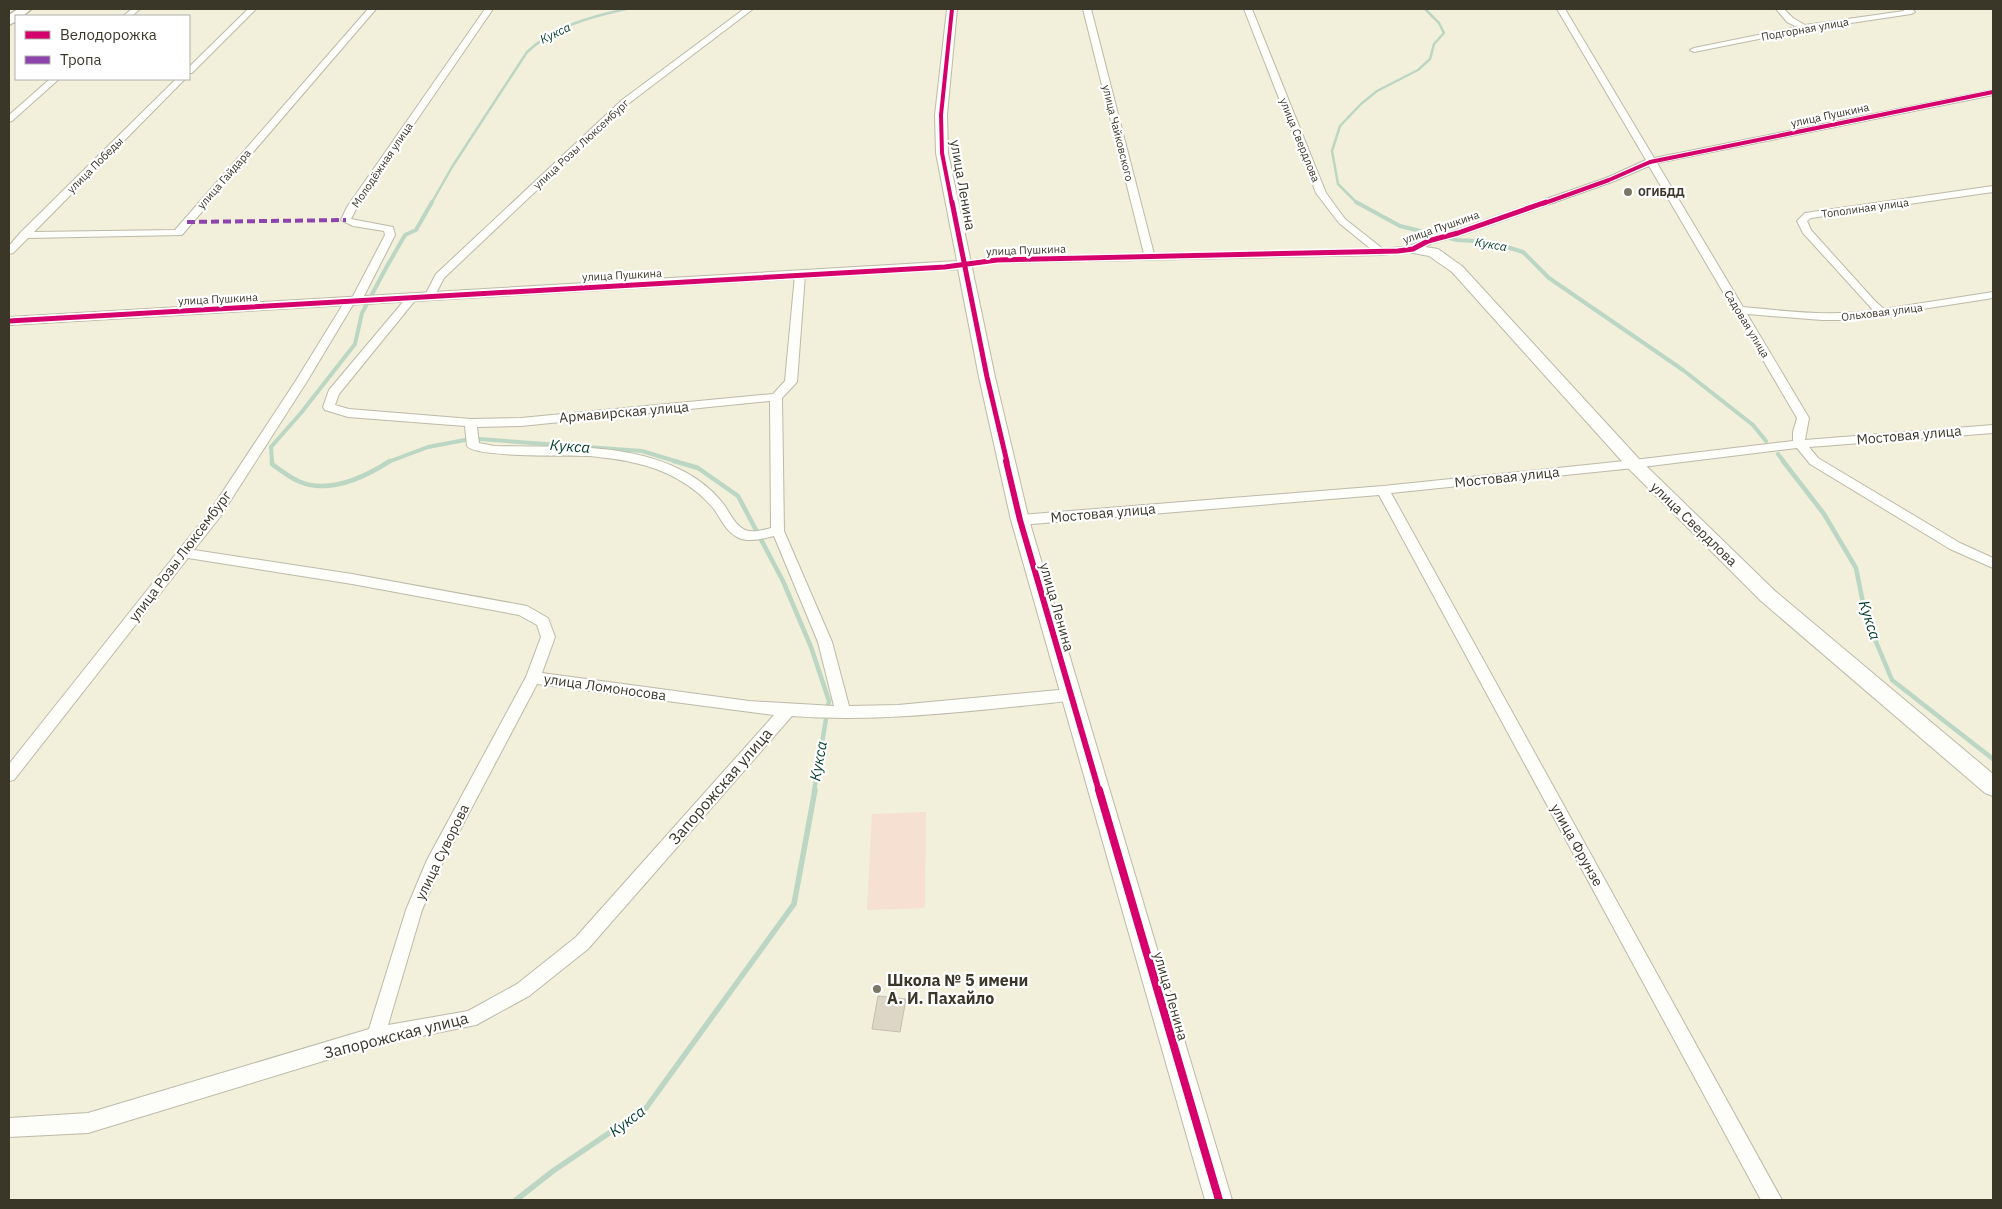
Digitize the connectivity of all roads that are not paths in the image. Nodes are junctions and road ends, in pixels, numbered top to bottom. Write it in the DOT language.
graph roads {
  1 [pos="252,9"];
  2 [pos="372,9"];
  3 [pos="489,9"];
  4 [pos="749,9"];
  5 [pos="952,9"];
  6 [pos="1086,9"];
  7 [pos="1248,9"];
  8 [pos="1561,9"];
  9 [pos="1780,9"];
  10 [pos="1907,9"];
  11 [pos="1804,28"];
  12 [pos="1694,50"];
  13 [pos="190,70"];
  14 [pos="54,80"];
  15 [pos="180,80"];
  16 [pos="1993,92"];
  17 [pos="9,119"];
  18 [pos="1650,162"];
  19 [pos="1993,189"];
  20 [pos="24,235"];
  21 [pos="1420,245"];
  22 [pos="9,251"];
  23 [pos="1381,252"];
  24 [pos="1150,257"];
  25 [pos="966,264"];
  26 [pos="800,275"];
  27 [pos="1993,295"];
  28 [pos="429,297"];
  29 [pos="412,298"];
  30 [pos="363,300"];
  31 [pos="1740,310"];
  32 [pos="1883,313"];
  33 [pos="9,321"];
  34 [pos="776,397"];
  35 [pos="471,423"];
  36 [pos="1993,429"];
  37 [pos="1799,444"];
  38 [pos="1634,464"];
  39 [pos="1383,490"];
  40 [pos="1020,520"];
  41 [pos="765,533"];
  42 [pos="185,553"];
  43 [pos="1993,563"];
  44 [pos="533,678"];
  45 [pos="1069,695"];
  46 [pos="787,711"];
  47 [pos="839,712"];
  48 [pos="9,775"];
  49 [pos="1993,787"];
  50 [pos="376,1036"];
  51 [pos="9,1128"];
  52 [pos="1219,1200"];
  53 [pos="1772,1200"];
  1 -- 13 [label="street"];
  2 -- 20 [label="street, улица Гайдара"];
  3 -- 30 [label="street, Молодёжная улица"];
  4 -- 28 [label="street, улица Розы Люксембург"];
  5 -- 25 [label="street, улица Ленина"];
  6 -- 24 [label="street, улица Чайковского"];
  7 -- 23 [label="street, улица Свердлова"];
  8 -- 18 [label="street, Садовая улица"];
  9 -- 11 [label="street"];
  10 -- 11 [label="street, Подгорная улица"];
  11 -- 12 [label="street, Подгорная улица"];
  14 -- 17 [label="street"];
  15 -- 20 [label="street, улица Победы"];
  16 -- 18 [label="street, улица Пушкина"];
  18 -- 21 [label="street, улица Пушкина"];
  18 -- 31 [label="street, Садовая улица"];
  19 -- 32 [label="street, Тополиная улица"];
  20 -- 22 [label="street, улица Победы"];
  21 -- 23 [label="street, улица Пушкина"];
  21 -- 38 [label="street, улица Свердлова"];
  23 -- 24 [label="street, улица Пушкина"];
  24 -- 25 [label="street, улица Пушкина"];
  25 -- 26 [label="street, улица Пушкина"];
  25 -- 40 [label="street, улица Ленина"];
  26 -- 28 [label="street, улица Пушкина"];
  26 -- 34 [label="street"];
  27 -- 32 [label="street, Ольховая улица"];
  28 -- 29 [label="street, улица Пушкина"];
  29 -- 30 [label="street, улица Пушкина"];
  29 -- 35 [label="street, Армавирская улица"];
  30 -- 33 [label="street, улица Пушкина"];
  30 -- 42 [label="street, улица Розы Люксембург"];
  31 -- 32 [label="street, Ольховая улица"];
  31 -- 37 [label="street, Садовая улица"];
  34 -- 35 [label="street, Армавирская улица"];
  34 -- 41 [label="street"];
  35 -- 41 [label="street"];
  36 -- 37 [label="street, Мостовая улица"];
  37 -- 38 [label="street, Мостовая улица"];
  37 -- 43 [label="street"];
  38 -- 39 [label="street, Мостовая улица"];
  38 -- 49 [label="street, улица Свердлова"];
  39 -- 40 [label="street, Мостовая улица"];
  39 -- 53 [label="street, улица Фрунзе"];
  40 -- 45 [label="street, улица Ленина"];
  41 -- 47 [label="street"];
  42 -- 44 [label="street, улица Ломоносова"];
  42 -- 48 [label="street, улица Розы Люксембург"];
  44 -- 46 [label="street, улица Ломоносова"];
  44 -- 50 [label="street, улица Суворова"];
  45 -- 47 [label="street, улица Ломоносова"];
  45 -- 52 [label="street, улица Ленина"];
  46 -- 47 [label="street, улица Ломоносова"];
  46 -- 50 [label="street, Запорожская улица"];
  50 -- 51 [label="street, Запорожская улица"];
}
